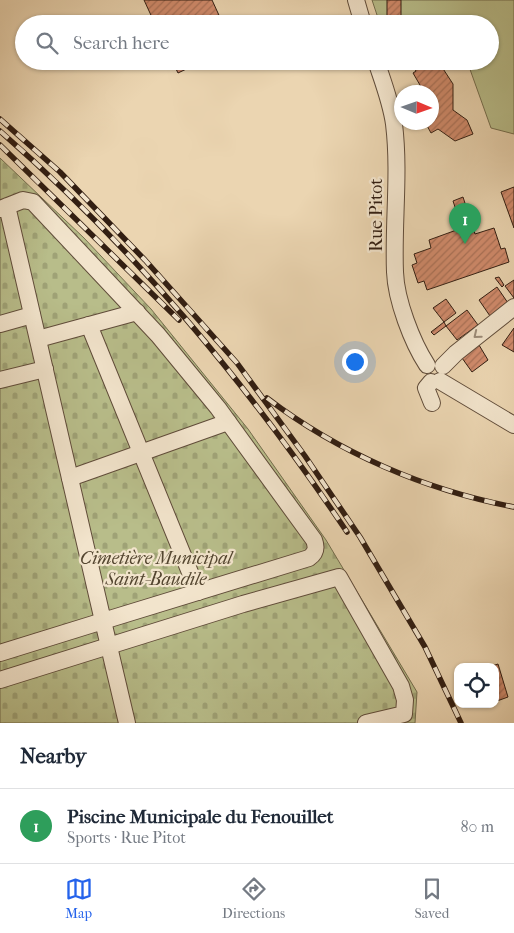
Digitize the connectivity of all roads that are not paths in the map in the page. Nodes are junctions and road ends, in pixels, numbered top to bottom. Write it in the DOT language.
graph roads {
  1 [pos="356,0"];
  2 [pos="360,15"];
  3 [pos="379,70"];
  4 [pos="3,208"];
  5 [pos="137,312"];
  6 [pos="32,314"];
  7 [pos="510,315"];
  8 [pos="0,324"];
  9 [pos="89,325"];
  10 [pos="38,339"];
  11 [pos="45,369"];
  12 [pos="435,374"];
  13 [pos="0,380"];
  14 [pos="432,404"];
  15 [pos="228,422"];
  16 [pos="514,425"];
  17 [pos="141,453"];
  18 [pos="70,478"];
  19 [pos="198,592"];
  20 [pos="103,620"];
  21 [pos="109,646"];
  22 [pos="0,653"];
  23 [pos="0,680"];
  24 [pos="127,723"];
  25 [pos="366,723"];
  1 -- 2 [label="street"];
  3 -- 12 [label="street, Rue Pitot"];
  4 -- 5 [label="street"];
  4 -- 6 [label="street"];
  5 -- 9 [label="street"];
  5 -- 15 [label="street"];
  6 -- 8 [label="street"];
  6 -- 10 [label="street"];
  7 -- 12 [label="street, one-way"];
  9 -- 10 [label="street"];
  9 -- 17 [label="street"];
  10 -- 11 [label="street"];
  11 -- 13 [label="street"];
  11 -- 18 [label="street"];
  12 -- 14 [label="street"];
  12 -- 16 [label="street"];
  15 -- 17 [label="street"];
  15 -- 19 [label="street"];
  17 -- 18 [label="street"];
  17 -- 19 [label="street"];
  18 -- 20 [label="street"];
  19 -- 20 [label="street"];
  20 -- 21 [label="street"];
  20 -- 22 [label="street"];
  21 -- 23 [label="street"];
  21 -- 24 [label="street"];
  21 -- 25 [label="street"];
}
